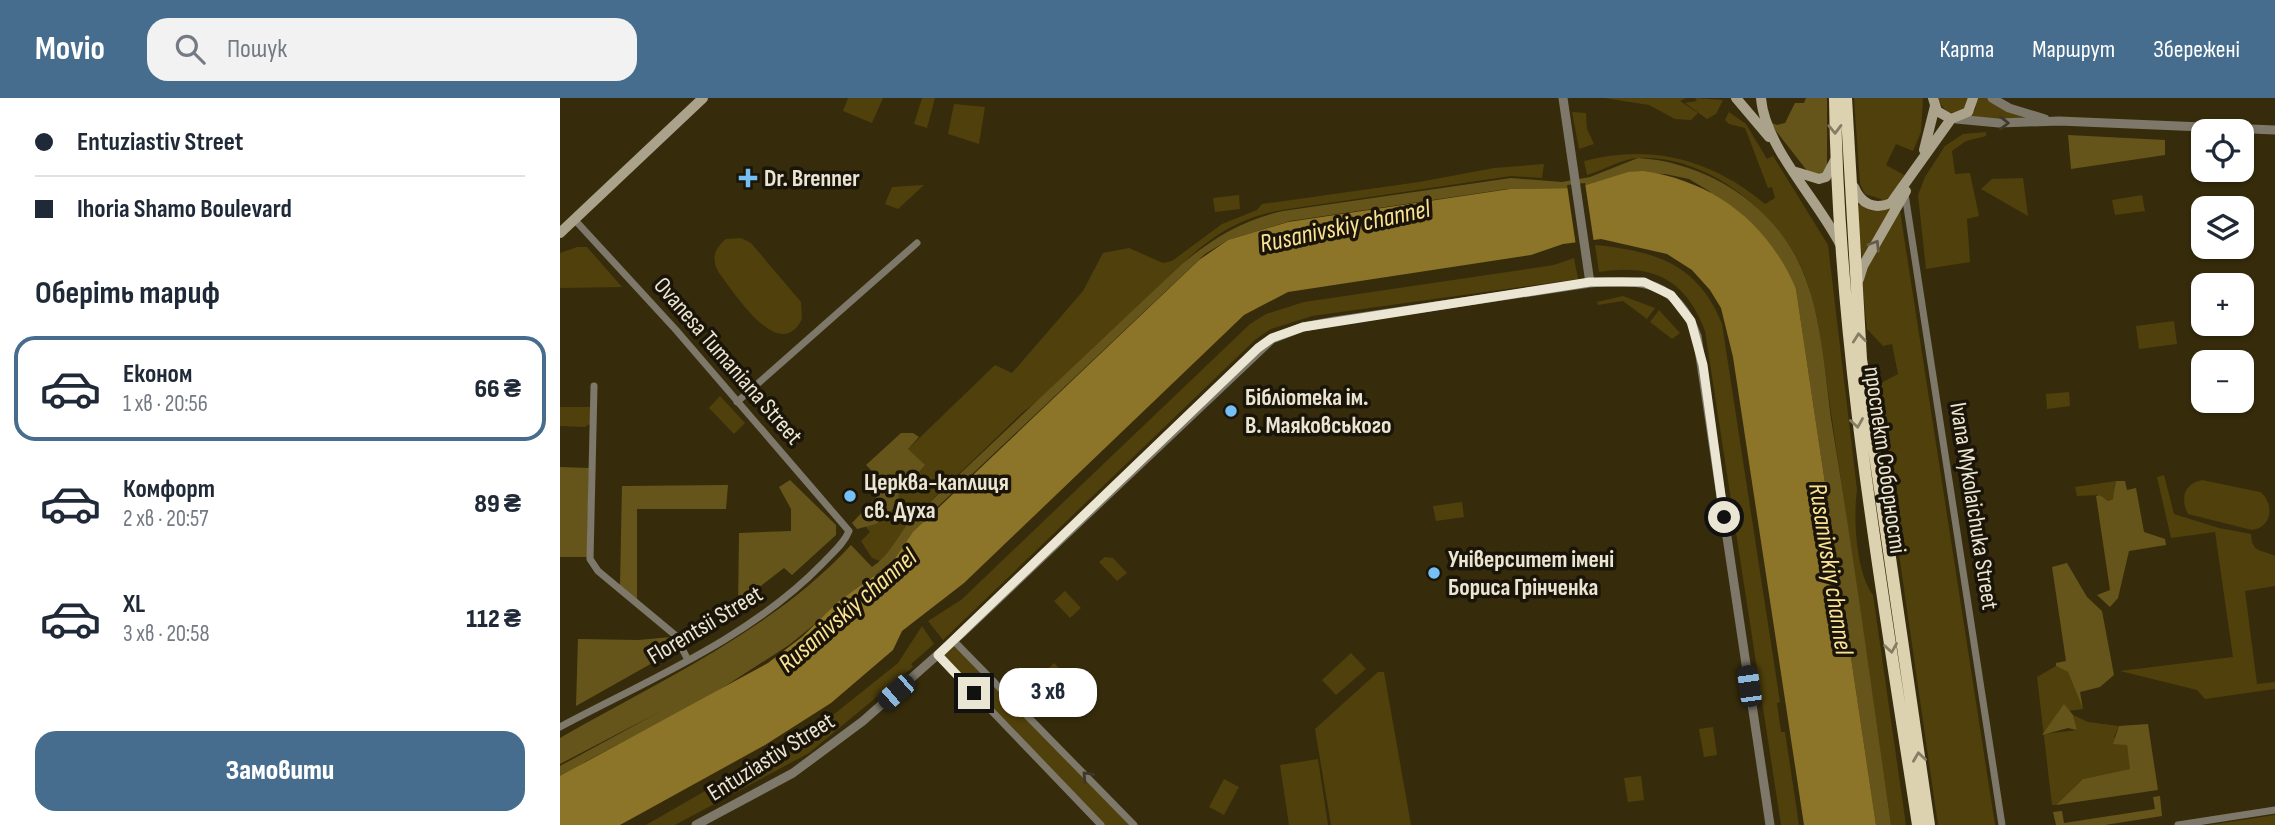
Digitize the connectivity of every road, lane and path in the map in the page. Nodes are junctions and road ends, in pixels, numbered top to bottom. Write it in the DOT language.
graph roads {
  1 [pos="703,98"];
  2 [pos="1563,98"];
  3 [pos="1736,98"];
  4 [pos="1760,98"];
  5 [pos="1835,98"];
  6 [pos="1846,98"];
  7 [pos="1973,98"];
  8 [pos="1992,98"];
  9 [pos="1934,102"];
  10 [pos="1953,119"];
  11 [pos="2053,121"];
  12 [pos="2274,131"];
  13 [pos="1847,145"];
  14 [pos="1779,148"];
  15 [pos="1922,156"];
  16 [pos="1836,160"];
  17 [pos="1795,172"];
  18 [pos="1909,182"];
  19 [pos="1905,194"];
  20 [pos="575,219"];
  21 [pos="560,233"];
  22 [pos="917,243"];
  23 [pos="1840,244"];
  24 [pos="1590,282"];
  25 [pos="1856,301"];
  26 [pos="594,386"];
  27 [pos="737,402"];
  28 [pos="849,531"];
  29 [pos="953,640"];
  30 [pos="938,655"];
  31 [pos="688,660"];
  32 [pos="560,727"];
  33 [pos="2275,810"];
  34 [pos="696,825"];
  35 [pos="1101,825"];
  36 [pos="1134,825"];
  37 [pos="1770,825"];
  38 [pos="1918,825"];
  39 [pos="1929,825"];
  40 [pos="2002,825"];
  41 [pos="2178,825"];
  1 -- 20 [label="main road"];
  2 -- 24 [label="street"];
  3 -- 14 [label="main road"];
  4 -- 14 [label="main road"];
  5 -- 16 [label="highway, проспект Соборності, one-way"];
  6 -- 13 [label="highway, проспект Соборності"];
  7 -- 10 [label="main road, Ivana Mykolaichuka Street"];
  8 -- 11 [label="street"];
  9 -- 10 [label="main road"];
  9 -- 15 [label="main road, Ivana Mykolaichuka Street"];
  10 -- 11 [label="street, one-way"];
  10 -- 15 [label="main road, Ivana Mykolaichuka Street"];
  11 -- 12 [label="street"];
  13 -- 18 [label="main road, Ivana Mykolaichuka Street"];
  13 -- 25 [label="highway, проспект Соборності"];
  14 -- 17 [label="main road"];
  15 -- 18 [label="main road, Ivana Mykolaichuka Street"];
  16 -- 17 [label="main road"];
  16 -- 23 [label="highway, проспект Соборності"];
  17 -- 23 [label="main road"];
  18 -- 19 [label="main road, Ivana Mykolaichuka Street"];
  25 -- 19 [label="main road, Ivana Mykolaichuka Street, one-way"];
  19 -- 40 [label="street, Ivana Mykolaichuka Street"];
  20 -- 21 [label="main road"];
  20 -- 27 [label="street, Ovanesa Tumaniana Street"];
  22 -- 27 [label="street"];
  23 -- 38 [label="highway, проспект Соборності, one-way"];
  24 -- 29 [label="street, Entuziastiv Street"];
  24 -- 37 [label="street, Entuziastiv Street"];
  39 -- 25 [label="highway, проспект Соборності, one-way"];
  26 -- 31 [label="street"];
  27 -- 28 [label="street, Ovanesa Tumaniana Street"];
  28 -- 31 [label="street, Florentsii Street"];
  29 -- 30 [label="street, Entuziastiv Street"];
  36 -- 29 [label="street, one-way"];
  30 -- 34 [label="street, Entuziastiv Street"];
  30 -- 35 [label="street"];
  31 -- 32 [label="street, Florentsii Street"];
  33 -- 41 [label="street"];
}
